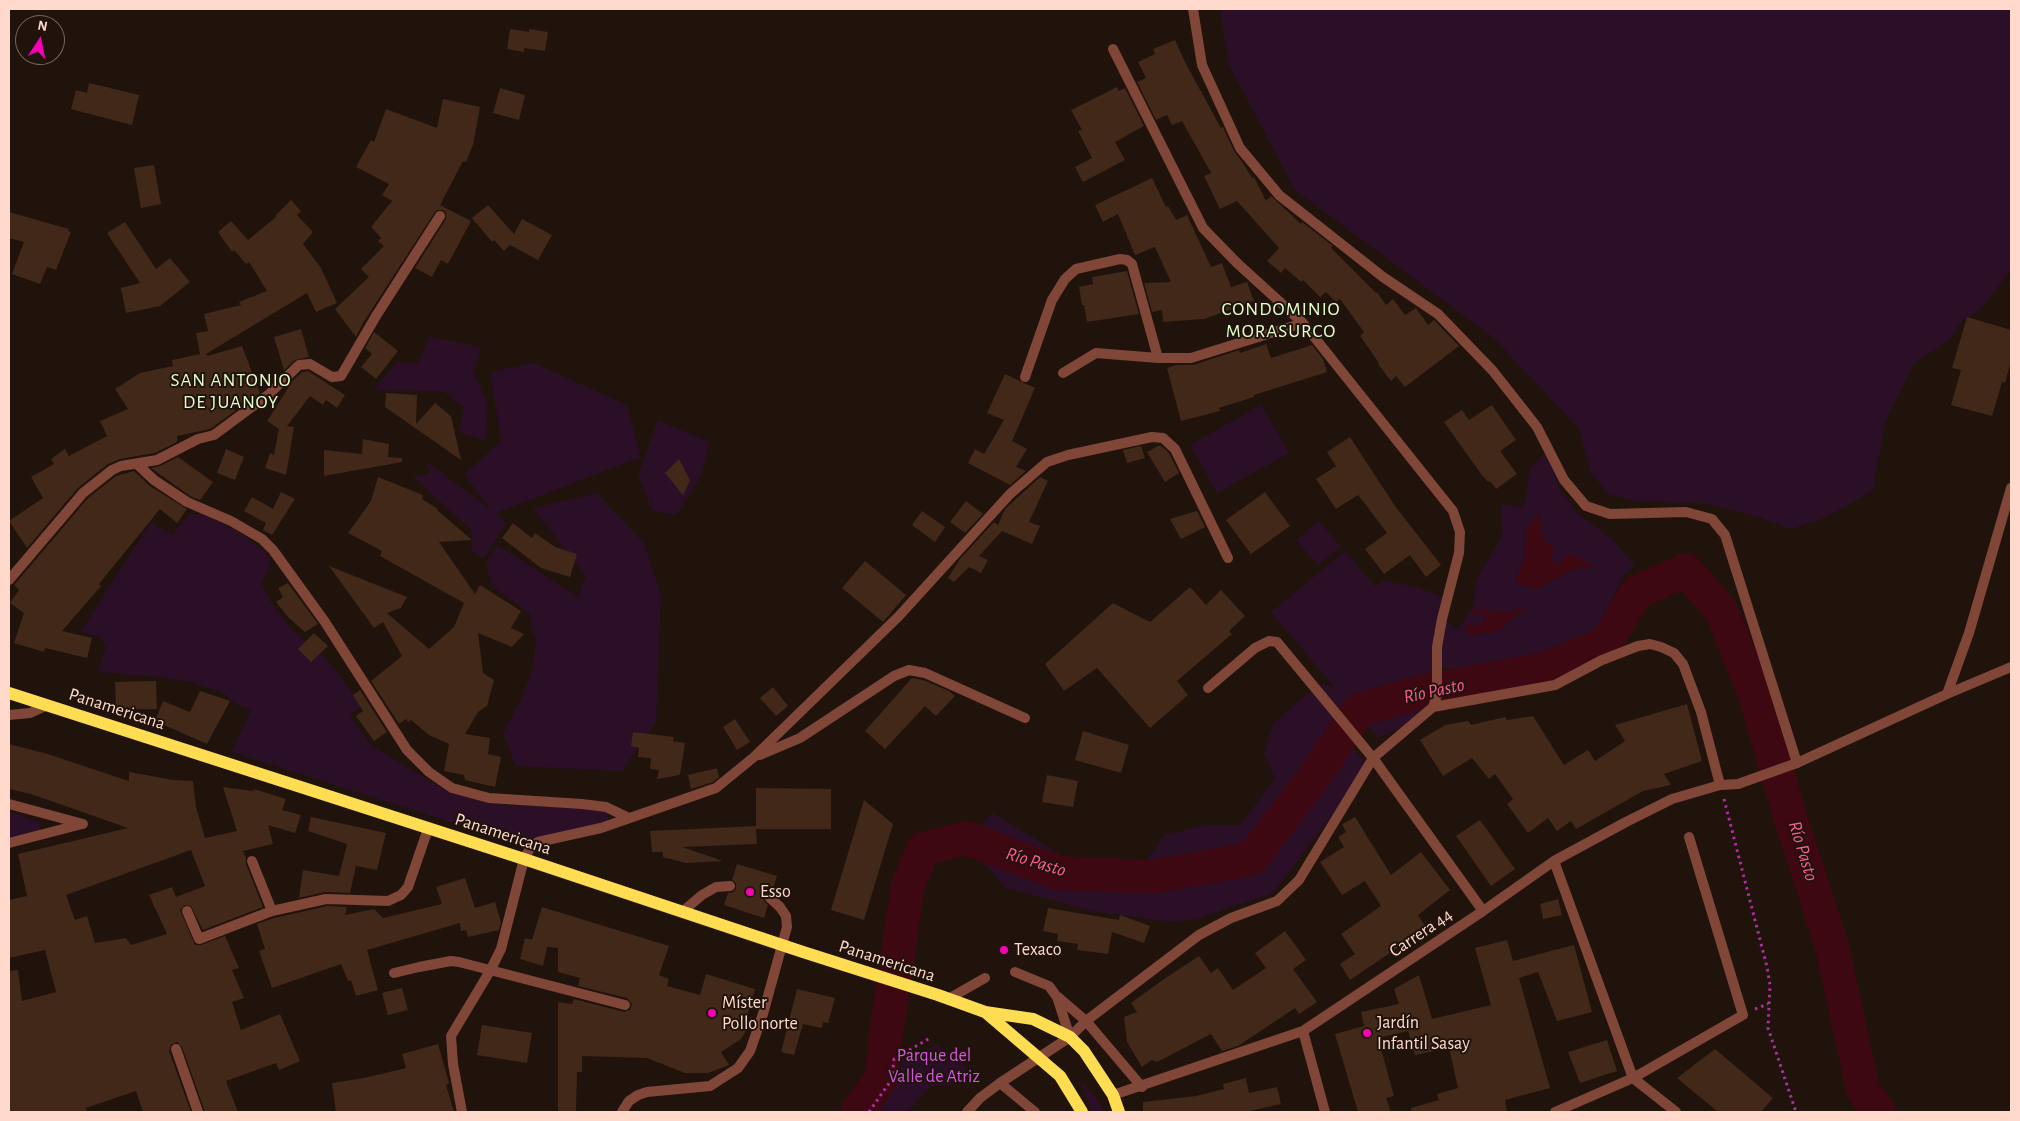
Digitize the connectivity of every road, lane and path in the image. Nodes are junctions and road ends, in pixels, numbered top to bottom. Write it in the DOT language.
graph roads {
  1 [pos="1193,9"];
  2 [pos="1113,48"];
  3 [pos="440,216"];
  4 [pos="1303,323"];
  5 [pos="1158,358"];
  6 [pos="1063,373"];
  7 [pos="1025,377"];
  8 [pos="137,464"];
  9 [pos="2011,488"];
  10 [pos="1228,558"];
  11 [pos="9,580"];
  12 [pos="2011,667"];
  13 [pos="1208,688"];
  14 [pos="9,692"];
  15 [pos="1947,694"];
  16 [pos="48,705"];
  17 [pos="1433,707"];
  18 [pos="9,715"];
  19 [pos="1025,718"];
  20 [pos="754,757"];
  21 [pos="1373,758"];
  22 [pos="1793,765"];
  23 [pos="1720,785"];
  24 [pos="9,804"];
  25 [pos="628,818"];
  26 [pos="428,829"];
  27 [pos="1689,837"];
  28 [pos="9,843"];
  29 [pos="524,859"];
  30 [pos="252,861"];
  31 [pos="1554,861"];
  32 [pos="730,886"];
  33 [pos="770,898"];
  34 [pos="187,910"];
  35 [pos="272,911"];
  36 [pos="1484,911"];
  37 [pos="682,912"];
  38 [pos="782,945"];
  39 [pos="490,971"];
  40 [pos="1015,972"];
  41 [pos="394,974"];
  42 [pos="985,978"];
  43 [pos="943,997"];
  44 [pos="1057,997"];
  45 [pos="625,1004"];
  46 [pos="985,1012"];
  47 [pos="1086,1021"];
  48 [pos="1303,1031"];
  49 [pos="1070,1037"];
  50 [pos="930,1038"];
  51 [pos="176,1049"];
  52 [pos="1039,1058"];
  53 [pos="1633,1078"];
  54 [pos="1000,1083"];
  55 [pos="1142,1086"];
  56 [pos="1113,1095"];
  57 [pos="198,1112"];
  58 [pos="462,1112"];
  59 [pos="622,1112"];
  60 [pos="869,1112"];
  61 [pos="967,1112"];
  62 [pos="1035,1112"];
  63 [pos="1082,1112"];
  64 [pos="1119,1112"];
  65 [pos="1325,1112"];
  66 [pos="1555,1112"];
  67 [pos="1676,1112"];
  68 [pos="1796,1112"];
  1 -- 22 [label="street"];
  2 -- 4 [label="street"];
  3 -- 8 [label="street"];
  4 -- 5 [label="street"];
  4 -- 17 [label="street"];
  5 -- 6 [label="street"];
  5 -- 7 [label="street"];
  8 -- 11 [label="street"];
  8 -- 25 [label="street"];
  9 -- 15 [label="street"];
  10 -- 20 [label="street"];
  12 -- 15 [label="street, Carrera 44"];
  13 -- 21 [label="street"];
  14 -- 16 [label="main road, Panamericana"];
  15 -- 22 [label="street, Carrera 44"];
  16 -- 18 [label="street"];
  16 -- 26 [label="main road, Panamericana"];
  17 -- 21 [label="street"];
  17 -- 23 [label="street"];
  19 -- 20 [label="street"];
  20 -- 25 [label="street"];
  21 -- 36 [label="street"];
  21 -- 47 [label="street"];
  22 -- 23 [label="street, Carrera 44"];
  23 -- 31 [label="street, Carrera 44"];
  23 -- 68 [label="path"];
  24 -- 28 [label="street"];
  25 -- 29 [label="street"];
  26 -- 29 [label="main road, Panamericana"];
  26 -- 35 [label="street"];
  27 -- 53 [label="street"];
  29 -- 37 [label="main road, Panamericana"];
  29 -- 39 [label="street"];
  30 -- 35 [label="street"];
  31 -- 36 [label="street, Carrera 44"];
  31 -- 53 [label="street"];
  32 -- 37 [label="street"];
  33 -- 38 [label="street"];
  34 -- 35 [label="street"];
  36 -- 48 [label="street, Carrera 44"];
  37 -- 38 [label="main road, Panamericana"];
  38 -- 43 [label="main road, Panamericana"];
  38 -- 59 [label="street"];
  39 -- 41 [label="street"];
  39 -- 45 [label="street"];
  39 -- 58 [label="street"];
  40 -- 44 [label="street"];
  42 -- 43 [label="street"];
  43 -- 46 [label="main road, Panamericana"];
  44 -- 47 [label="street"];
  44 -- 49 [label="street"];
  46 -- 49 [label="main road, Panamericana"];
  46 -- 52 [label="main road, Panamericana"];
  47 -- 49 [label="street"];
  47 -- 55 [label="street"];
  48 -- 55 [label="street, Carrera 44"];
  48 -- 65 [label="street"];
  49 -- 52 [label="street"];
  49 -- 56 [label="main road, Panamericana"];
  50 -- 60 [label="path"];
  51 -- 57 [label="street"];
  52 -- 54 [label="street"];
  52 -- 63 [label="main road, Panamericana"];
  53 -- 66 [label="street"];
  53 -- 67 [label="street"];
  54 -- 61 [label="street"];
  54 -- 62 [label="street"];
  55 -- 56 [label="street, Carrera 44"];
  56 -- 64 [label="main road, Panamericana"];
}
